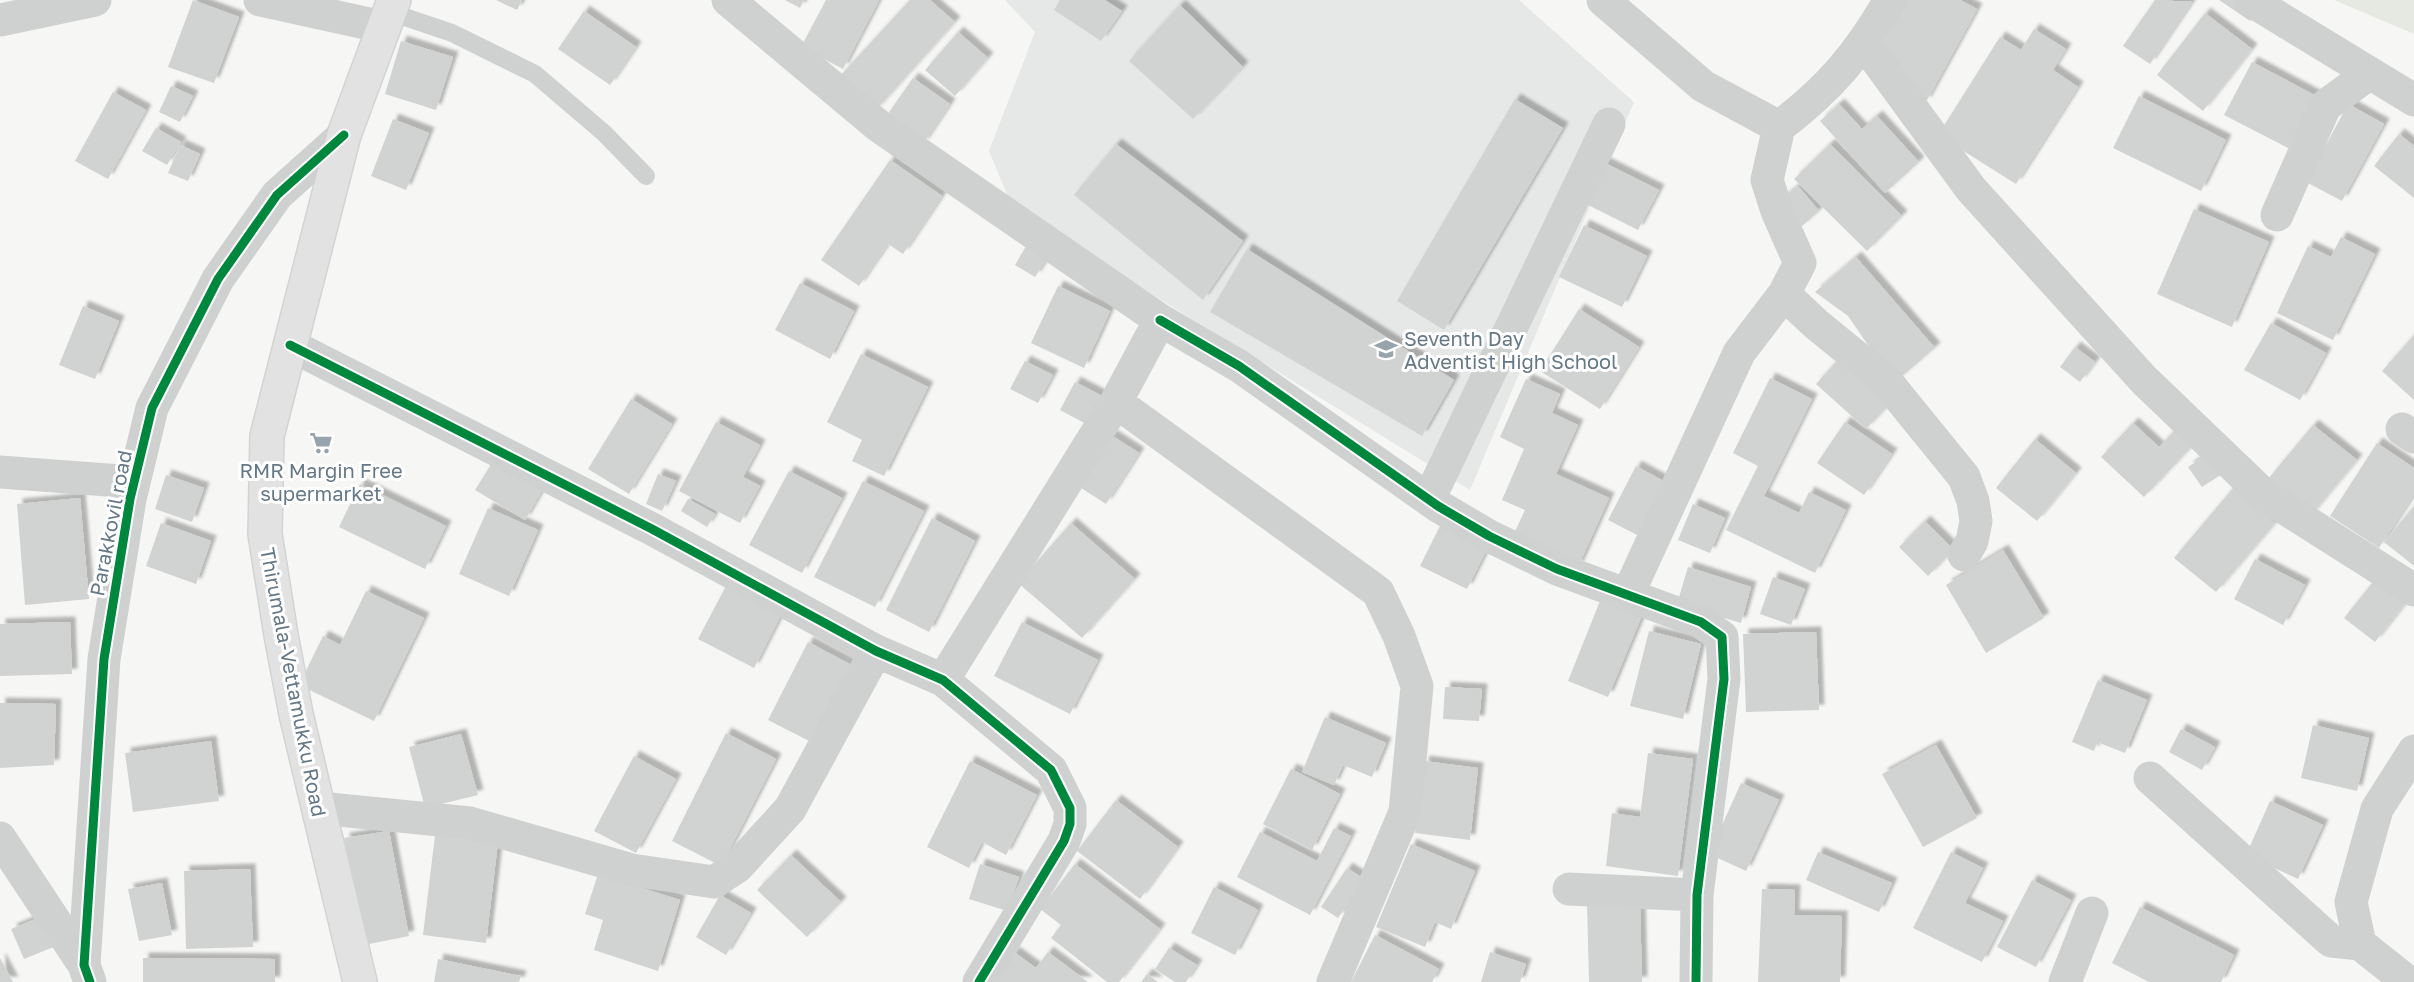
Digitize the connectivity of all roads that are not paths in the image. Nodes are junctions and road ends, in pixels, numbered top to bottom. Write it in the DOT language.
graph roads {
  1 [pos="95,0"];
  2 [pos="260,0"];
  3 [pos="728,0"];
  4 [pos="1603,0"];
  5 [pos="1890,0"];
  6 [pos="2250,0"];
  7 [pos="389,13"];
  8 [pos="0,20"];
  9 [pos="1865,44"];
  10 [pos="2370,73"];
  11 [pos="2414,100"];
  12 [pos="1609,124"];
  13 [pos="1779,127"];
  14 [pos="344,135"];
  15 [pos="646,176"];
  16 [pos="2277,215"];
  17 [pos="1784,294"];
  18 [pos="1160,320"];
  19 [pos="290,345"];
  20 [pos="1116,402"];
  21 [pos="0,472"];
  22 [pos="134,482"];
  23 [pos="1430,500"];
  24 [pos="1964,555"];
  25 [pos="2414,590"];
  26 [pos="1628,594"];
  27 [pos="876,651"];
  28 [pos="944,680"];
  29 [pos="2414,751"];
  30 [pos="2150,778"];
  31 [pos="319,808"];
  32 [pos="0,838"];
  33 [pos="1569,889"];
  34 [pos="1697,895"];
  35 [pos="2092,913"];
  36 [pos="2360,944"];
  37 [pos="87,974"];
  38 [pos="360,982"];
  39 [pos="979,982"];
  40 [pos="1333,982"];
  41 [pos="1696,982"];
  42 [pos="2065,982"];
  43 [pos="2408,982"];
  1 -- 8 [label="street"];
  2 -- 7 [label="street"];
  3 -- 18 [label="street"];
  4 -- 13 [label="street"];
  5 -- 9 [label="street"];
  6 -- 10 [label="street"];
  7 -- 14 [label="main road, Thirumala-Vettamukku Road"];
  7 -- 15 [label="lane"];
  9 -- 13 [label="street"];
  9 -- 25 [label="street"];
  10 -- 11 [label="street"];
  10 -- 16 [label="street"];
  12 -- 23 [label="street"];
  13 -- 17 [label="street"];
  14 -- 19 [label="main road, Thirumala-Vettamukku Road"];
  14 -- 22 [label="street, Parakkovil road"];
  17 -- 24 [label="street"];
  17 -- 26 [label="street"];
  18 -- 20 [label="street"];
  18 -- 23 [label="street"];
  19 -- 27 [label="street"];
  19 -- 31 [label="main road, Thirumala-Vettamukku Road"];
  20 -- 28 [label="street"];
  20 -- 40 [label="street"];
  21 -- 22 [label="street"];
  22 -- 37 [label="street, Parakkovil road"];
  23 -- 26 [label="street"];
  26 -- 34 [label="street"];
  27 -- 28 [label="street"];
  27 -- 31 [label="street"];
  28 -- 39 [label="street"];
  29 -- 36 [label="street"];
  30 -- 36 [label="street"];
  31 -- 38 [label="main road, Thirumala-Vettamukku Road"];
  32 -- 37 [label="street"];
  33 -- 34 [label="street"];
  34 -- 41 [label="street"];
  35 -- 42 [label="street"];
  36 -- 43 [label="street"];
}
